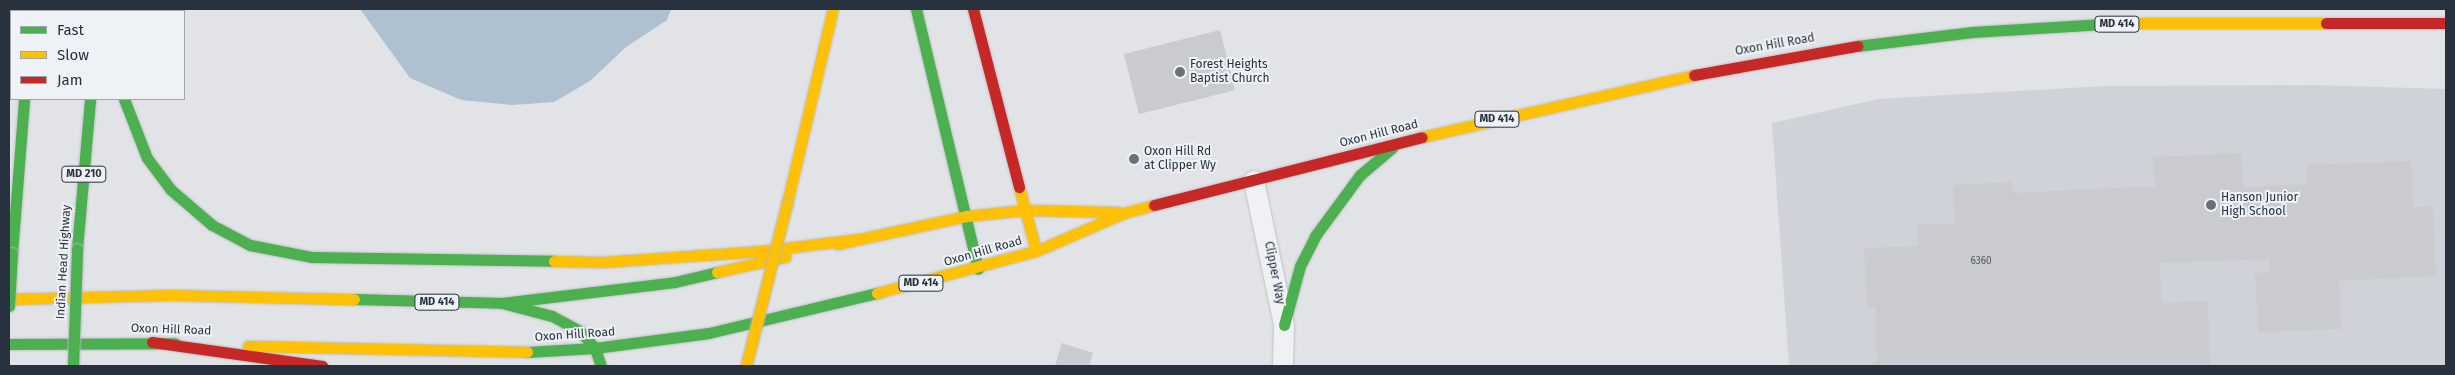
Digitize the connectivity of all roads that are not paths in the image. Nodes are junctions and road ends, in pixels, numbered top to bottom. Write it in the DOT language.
graph roads {
  1 [pos="834,9"];
  2 [pos="916,9"];
  3 [pos="973,9"];
  4 [pos="2446,23"];
  5 [pos="24,100"];
  6 [pos="90,100"];
  7 [pos="124,100"];
  8 [pos="1400,142"];
  9 [pos="1254,181"];
  10 [pos="1026,210"];
  11 [pos="1124,213"];
  12 [pos="966,216"];
  13 [pos="860,239"];
  14 [pos="1036,251"];
  15 [pos="978,269"];
  16 [pos="9,299"];
  17 [pos="502,302"];
  18 [pos="9,319"];
  19 [pos="1284,326"];
  20 [pos="152,342"];
  21 [pos="9,344"];
  22 [pos="595,348"];
  23 [pos="73,366"];
  24 [pos="322,366"];
  25 [pos="601,366"];
  26 [pos="746,366"];
  27 [pos="1283,366"];
  1 -- 26 [label="main road, bridge"];
  2 -- 12 [label="main road"];
  3 -- 10 [label="main road"];
  4 -- 8 [label="main road, Oxon Hill Road / MD 414"];
  5 -- 18 [label="main road, bridge"];
  6 -- 23 [label="main road, Indian Head Highway / MD 210, bridge"];
  7 -- 13 [label="main road"];
  8 -- 9 [label="main road, Oxon Hill Road / MD 414"];
  8 -- 19 [label="main road"];
  9 -- 11 [label="main road, Oxon Hill Road / MD 414"];
  9 -- 19 [label="street, Clipper Way"];
  10 -- 11 [label="main road, Oxon Hill Road / MD 414"];
  10 -- 12 [label="main road, Oxon Hill Road / MD 414"];
  10 -- 14 [label="main road"];
  11 -- 14 [label="main road, Oxon Hill Road / MD 414"];
  12 -- 13 [label="main road, Oxon Hill Road / MD 414"];
  12 -- 15 [label="main road"];
  13 -- 17 [label="main road, Oxon Hill Road / MD 414"];
  14 -- 15 [label="main road, Oxon Hill Road / MD 414"];
  15 -- 22 [label="main road, Oxon Hill Road / MD 414"];
  16 -- 17 [label="main road, Oxon Hill Road / MD 414"];
  17 -- 22 [label="main road"];
  19 -- 27 [label="street, Clipper Way"];
  20 -- 21 [label="main road, Oxon Hill Road / MD 414"];
  20 -- 22 [label="main road, Oxon Hill Road / MD 414"];
  20 -- 24 [label="main road"];
  22 -- 25 [label="main road"];
}
